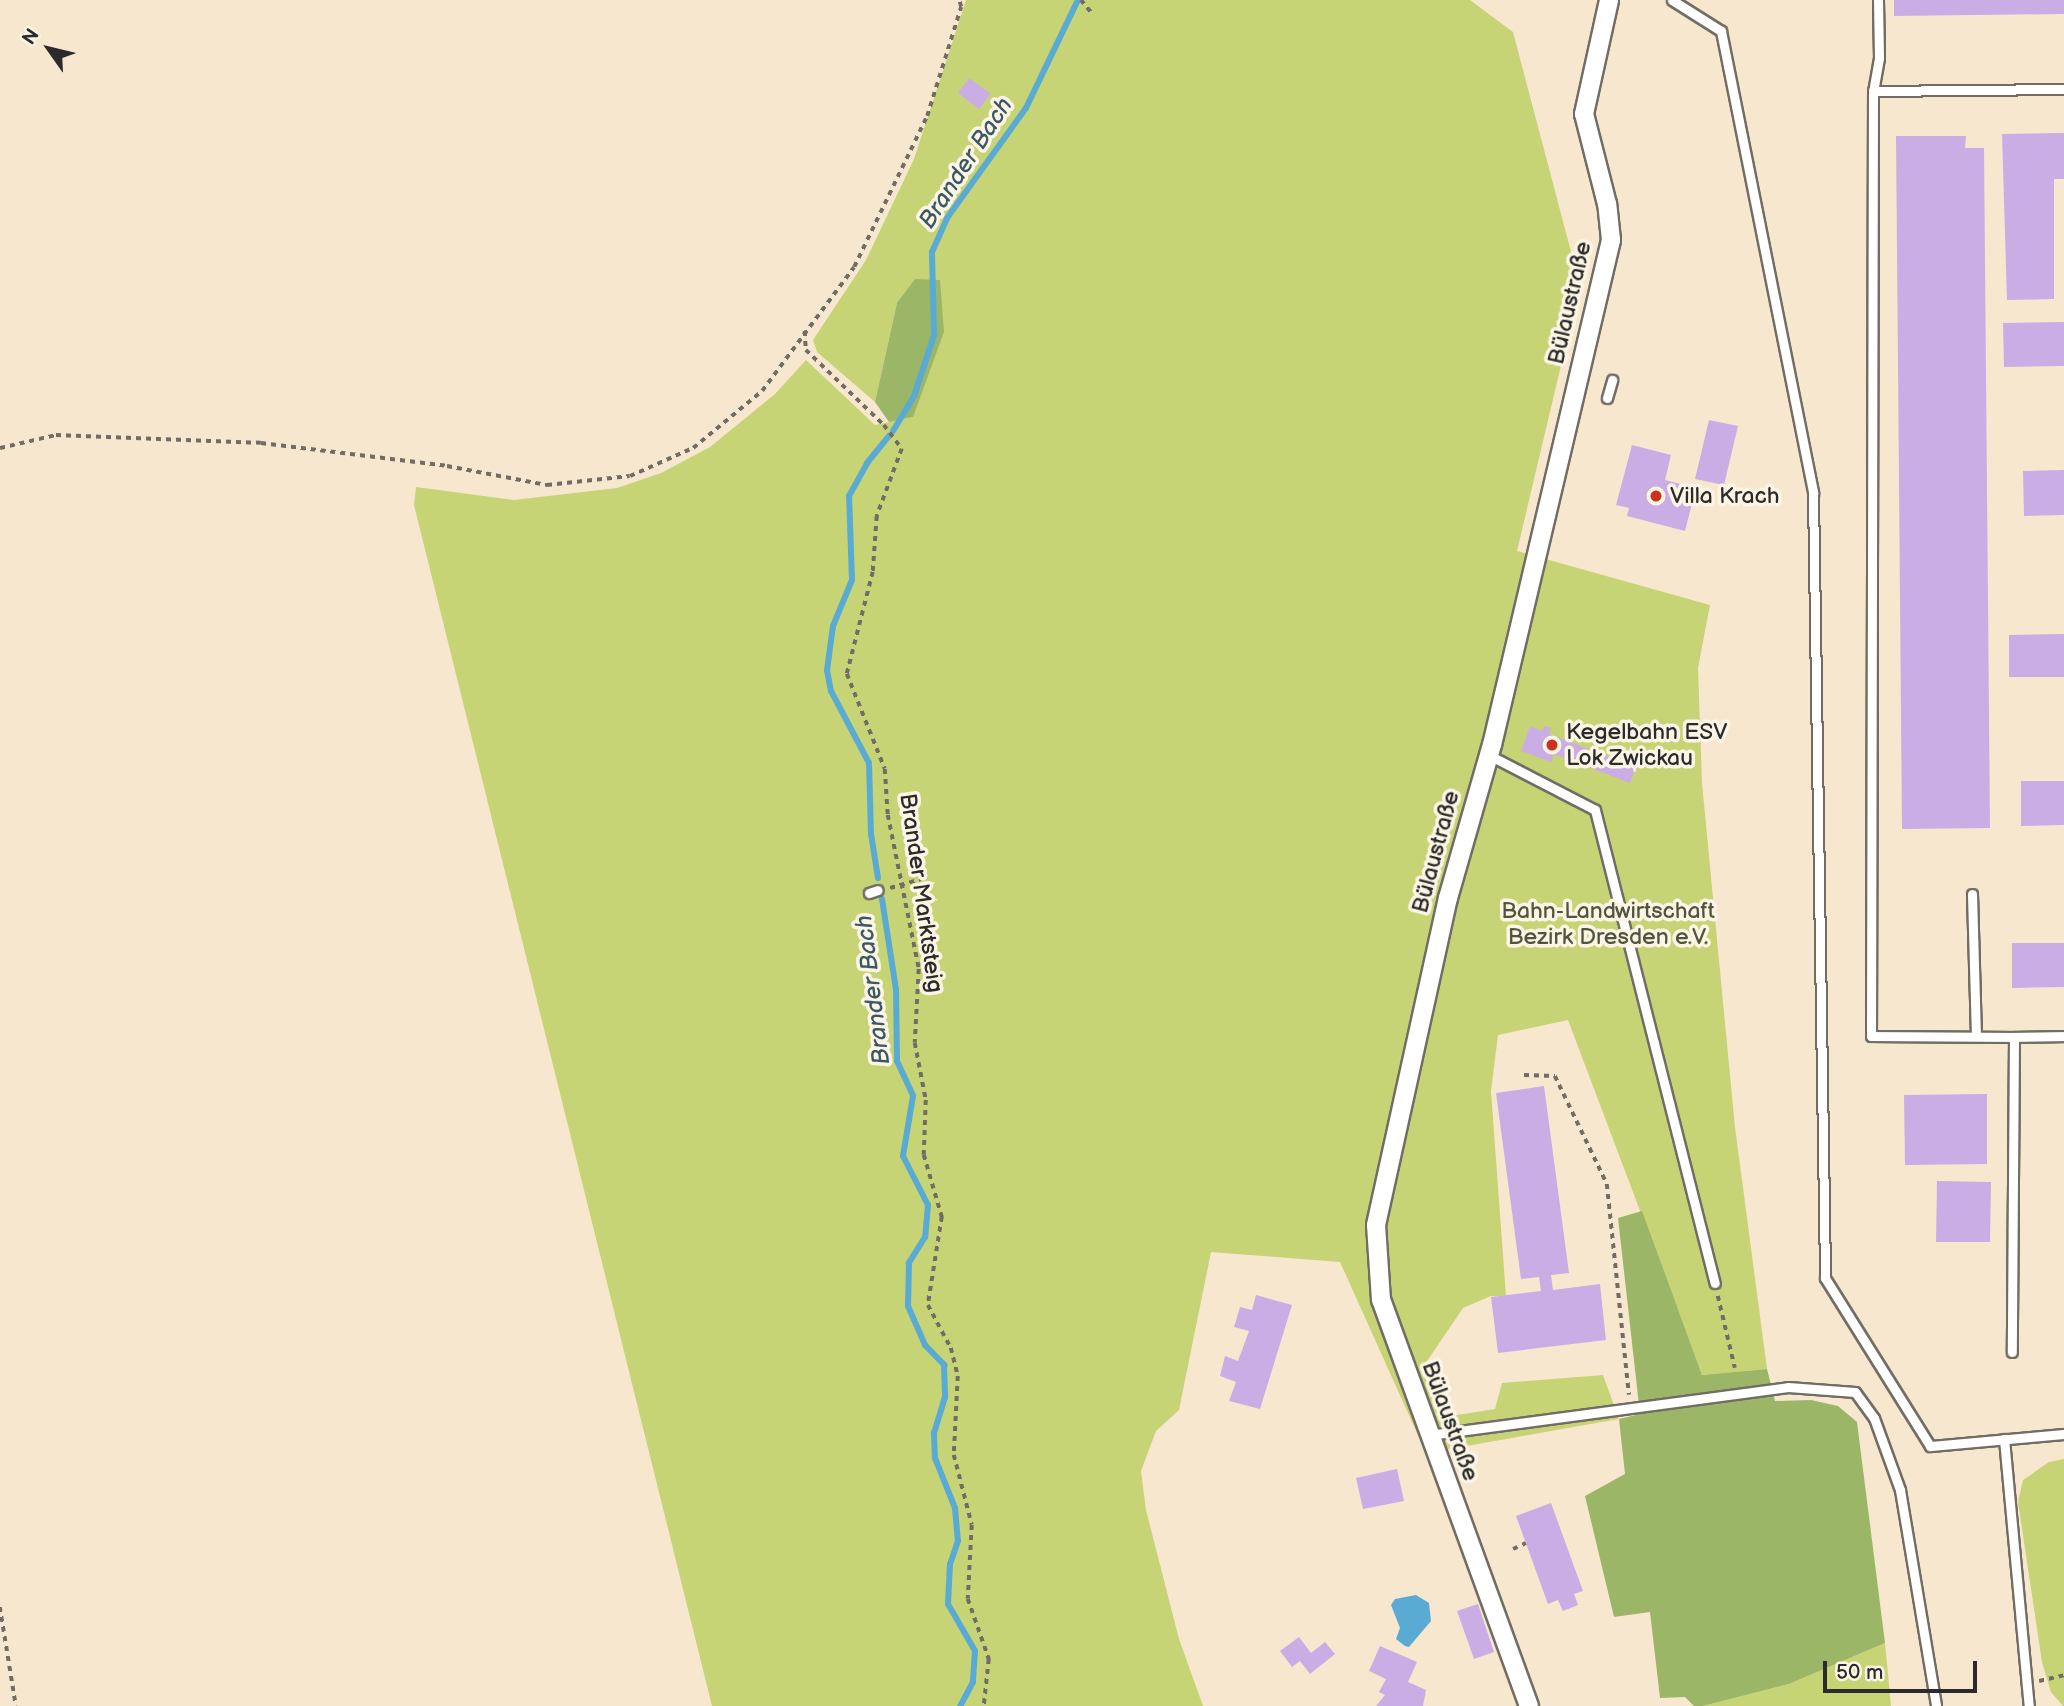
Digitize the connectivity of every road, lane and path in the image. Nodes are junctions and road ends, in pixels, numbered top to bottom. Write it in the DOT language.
graph roads {
  1 [pos="959,0"];
  2 [pos="1081,0"];
  3 [pos="1608,0"];
  4 [pos="1672,0"];
  5 [pos="1878,0"];
  6 [pos="1091,12"];
  7 [pos="2064,89"];
  8 [pos="1873,91"];
  9 [pos="804,331"];
  10 [pos="1612,380"];
  11 [pos="1607,398"];
  12 [pos="0,448"];
  13 [pos="1489,755"];
  14 [pos="922,879"];
  15 [pos="903,884"];
  16 [pos="890,888"];
  17 [pos="1972,894"];
  18 [pos="1976,1035"];
  19 [pos="2064,1036"];
  20 [pos="2014,1037"];
  21 [pos="1524,1075"];
  22 [pos="1715,1283"];
  23 [pos="2012,1352"];
  24 [pos="1735,1367"];
  25 [pos="1630,1408"];
  26 [pos="2064,1434"];
  27 [pos="1429,1435"];
  28 [pos="2004,1439"];
  29 [pos="1526,1543"];
  30 [pos="1513,1549"];
  31 [pos="0,1607"];
  32 [pos="2064,1675"];
  33 [pos="2026,1682"];
  34 [pos="16,1706"];
  35 [pos="984,1706"];
  36 [pos="1529,1706"];
  37 [pos="1936,1706"];
  38 [pos="2029,1706"];
  1 -- 9 [label="path"];
  2 -- 6 [label="path"];
  3 -- 13 [label="street, Bülaustraße"];
  4 -- 28 [label="lane"];
  5 -- 8 [label="lane"];
  7 -- 8 [label="lane"];
  8 -- 18 [label="lane"];
  9 -- 12 [label="path"];
  9 -- 15 [label="path, Brander Marktsteig"];
  10 -- 11 [label="lane"];
  13 -- 22 [label="lane"];
  13 -- 27 [label="street, Bülaustraße"];
  14 -- 15 [label="path"];
  15 -- 16 [label="path"];
  15 -- 35 [label="path, Brander Marktsteig"];
  17 -- 18 [label="lane"];
  18 -- 20 [label="lane"];
  19 -- 20 [label="lane"];
  20 -- 23 [label="lane"];
  21 -- 25 [label="path"];
  22 -- 24 [label="path"];
  25 -- 27 [label="lane"];
  25 -- 37 [label="lane"];
  26 -- 28 [label="lane"];
  27 -- 36 [label="street, Bülaustraße"];
  28 -- 33 [label="lane"];
  29 -- 30 [label="path"];
  31 -- 34 [label="path"];
  32 -- 33 [label="path"];
  33 -- 38 [label="lane"];
}
